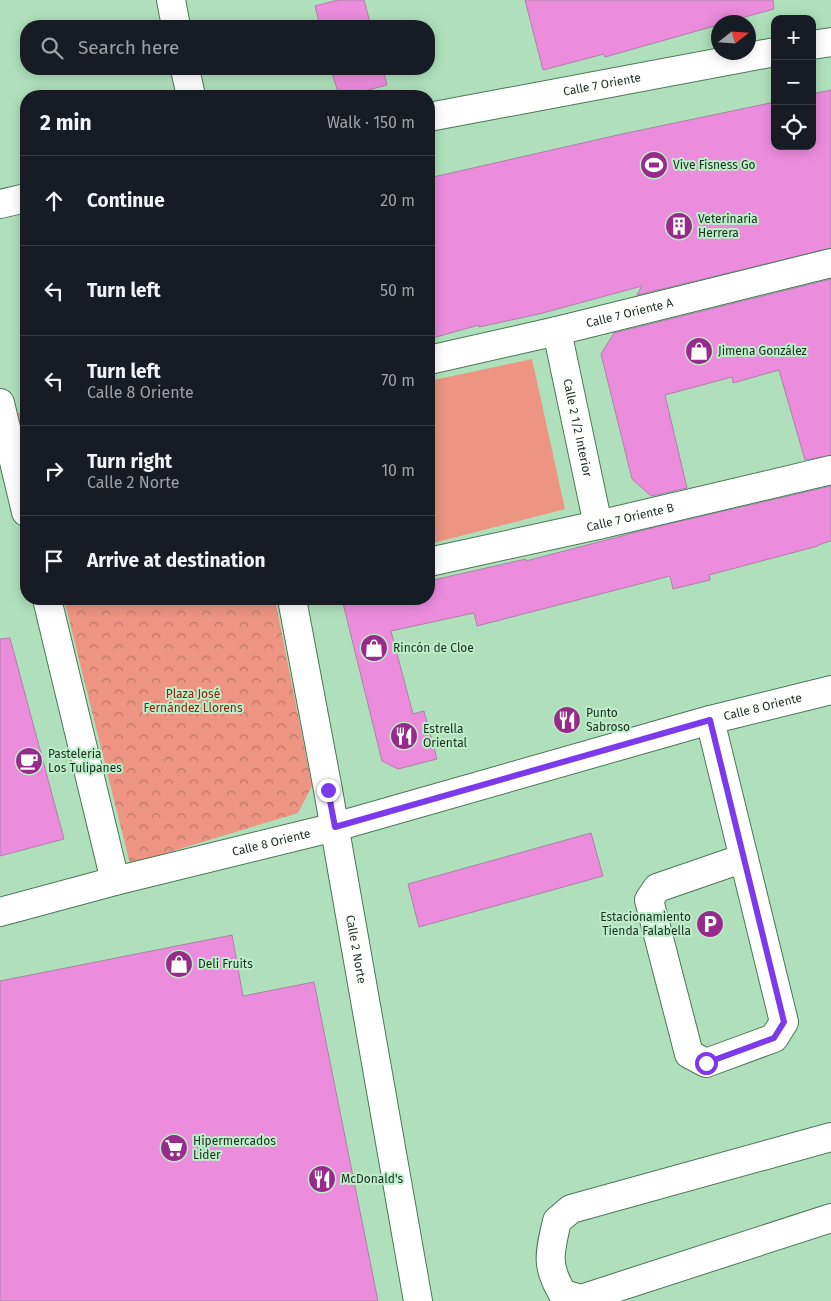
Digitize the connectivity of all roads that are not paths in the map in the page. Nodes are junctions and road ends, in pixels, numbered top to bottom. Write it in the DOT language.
graph roads {
  1 [pos="171,0"];
  2 [pos="175,20"];
  3 [pos="831,42"];
  4 [pos="816,44"];
  5 [pos="771,53"];
  6 [pos="186,75"];
  7 [pos="190,90"];
  8 [pos="435,116"];
  9 [pos="20,199"];
  10 [pos="0,204"];
  11 [pos="831,264"];
  12 [pos="557,331"];
  13 [pos="435,359"];
  14 [pos="0,403"];
  15 [pos="831,470"];
  16 [pos="20,487"];
  17 [pos="598,525"];
  18 [pos="435,561"];
  19 [pos="48,605"];
  20 [pos="293,605"];
  21 [pos="831,690"];
  22 [pos="710,720"];
  23 [pos="335,827"];
  24 [pos="744,858"];
  25 [pos="115,881"];
  26 [pos="0,912"];
  27 [pos="831,1137"];
  28 [pos="831,1218"];
  29 [pos="418,1301"];
  1 -- 2 [label="street"];
  3 -- 4 [label="street"];
  5 -- 8 [label="street, Calle 7 Oriente"];
  6 -- 7 [label="street"];
  9 -- 10 [label="street"];
  11 -- 12 [label="street, Calle 7 Oriente A"];
  12 -- 13 [label="street, Calle 7 Oriente A"];
  12 -- 17 [label="street, Calle 2 1/2 Interior"];
  14 -- 16 [label="street"];
  15 -- 17 [label="street, Calle 7 Oriente B"];
  17 -- 18 [label="street, Calle 7 Oriente B"];
  19 -- 25 [label="street"];
  20 -- 23 [label="street, Calle 2 Norte"];
  21 -- 22 [label="street, Calle 8 Oriente"];
  22 -- 23 [label="street, Calle 8 Oriente"];
  22 -- 24 [label="street"];
  23 -- 25 [label="street, Calle 8 Oriente"];
  23 -- 29 [label="street, Calle 2 Norte"];
  24 -- 24 [label="street"];
  25 -- 26 [label="street, Calle 8 Oriente"];
  27 -- 28 [label="street"];
}
